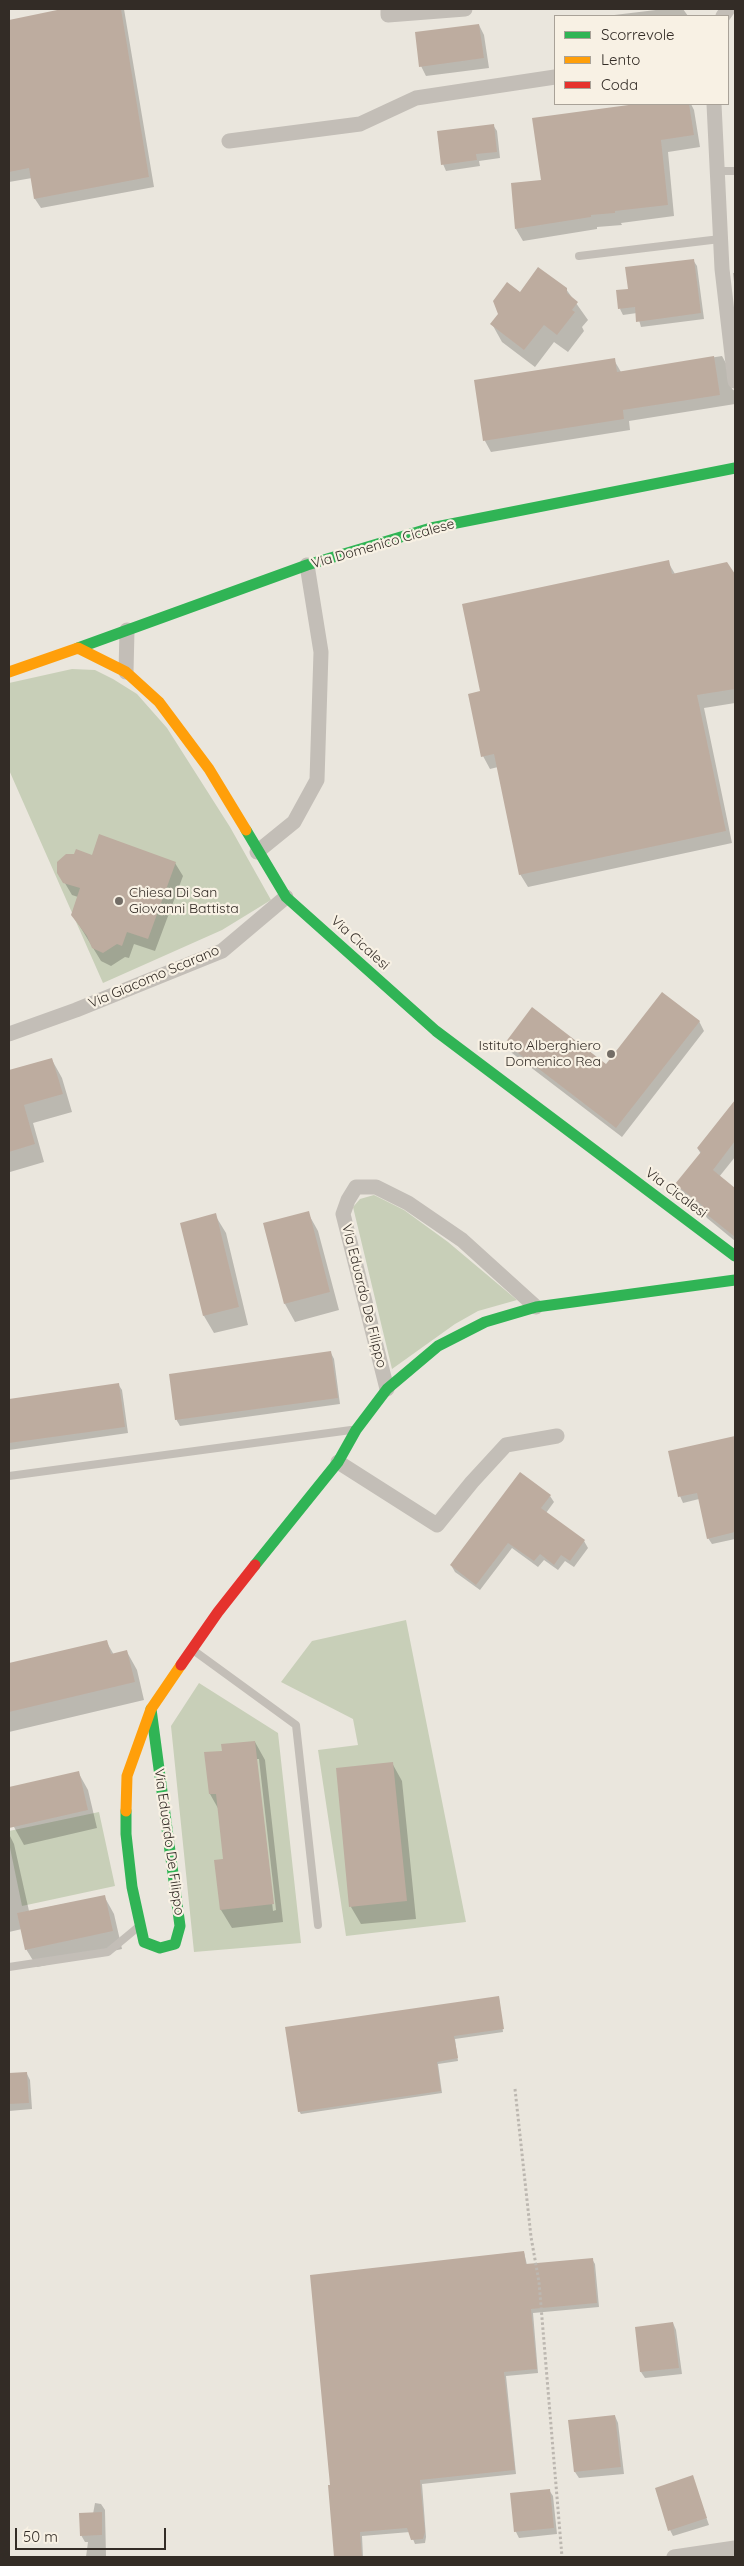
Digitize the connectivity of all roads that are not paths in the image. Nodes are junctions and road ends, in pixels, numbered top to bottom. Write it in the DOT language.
graph roads {
  1 [pos="465,9"];
  2 [pos="388,12"];
  3 [pos="554,77"];
  4 [pos="714,105"];
  5 [pos="229,141"];
  6 [pos="718,171"];
  7 [pos="735,171"];
  8 [pos="720,239"];
  9 [pos="579,256"];
  10 [pos="735,382"];
  11 [pos="735,468"];
  12 [pos="308,564"];
  13 [pos="128,630"];
  14 [pos="78,648"];
  15 [pos="9,672"];
  16 [pos="126,672"];
  17 [pos="258,852"];
  18 [pos="286,897"];
  19 [pos="9,1034"];
  20 [pos="735,1256"];
  21 [pos="735,1280"];
  22 [pos="536,1307"];
  23 [pos="387,1389"];
  24 [pos="356,1430"];
  25 [pos="557,1436"];
  26 [pos="338,1462"];
  27 [pos="9,1476"];
  28 [pos="192,1649"];
  29 [pos="151,1709"];
  30 [pos="140,1925"];
  31 [pos="318,1925"];
  32 [pos="9,1967"];
  33 [pos="735,2548"];
  34 [pos="674,2557"];
  1 -- 2 [label="street"];
  3 -- 5 [label="street"];
  4 -- 6 [label="street"];
  6 -- 7 [label="lane"];
  6 -- 8 [label="street"];
  8 -- 9 [label="lane"];
  8 -- 10 [label="street"];
  11 -- 12 [label="street, Via Domenico Cicalese"];
  12 -- 13 [label="street, Via Domenico Cicalese"];
  12 -- 17 [label="street"];
  13 -- 14 [label="street, Via Domenico Cicalese"];
  13 -- 16 [label="street"];
  14 -- 15 [label="street"];
  14 -- 16 [label="street, Via Cicalesi"];
  16 -- 17 [label="street, Via Cicalesi"];
  17 -- 18 [label="street, Via Cicalesi"];
  18 -- 19 [label="street, Via Giacomo Scarano"];
  18 -- 20 [label="street, Via Cicalesi"];
  21 -- 22 [label="street, Via Eduardo De Filippo"];
  22 -- 23 [label="street, Via Eduardo De Filippo"];
  22 -- 23 [label="street, Via Eduardo De Filippo"];
  23 -- 24 [label="street, Via Eduardo De Filippo"];
  24 -- 26 [label="street, Via Eduardo De Filippo"];
  24 -- 27 [label="lane"];
  25 -- 26 [label="street"];
  26 -- 28 [label="street, Via Eduardo De Filippo"];
  28 -- 29 [label="street, Via Eduardo De Filippo"];
  28 -- 31 [label="lane"];
  29 -- 30 [label="street, Via Eduardo De Filippo"];
  29 -- 30 [label="street, Via Eduardo De Filippo"];
  30 -- 32 [label="lane"];
  33 -- 34 [label="street"];
}
